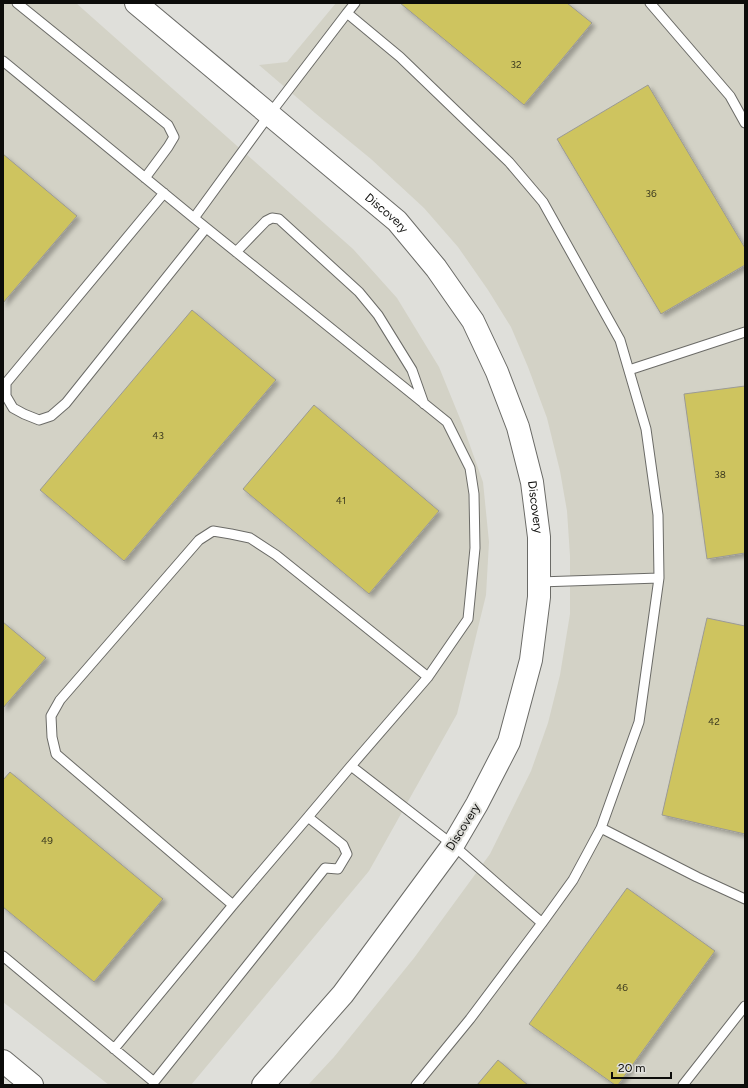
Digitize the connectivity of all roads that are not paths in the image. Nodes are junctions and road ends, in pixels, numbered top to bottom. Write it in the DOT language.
graph roads {
  1 [pos="17,3"];
  2 [pos="136,3"];
  3 [pos="355,3"];
  4 [pos="650,3"];
  5 [pos="347,13"];
  6 [pos="3,62"];
  7 [pos="269,115"];
  8 [pos="745,123"];
  9 [pos="145,178"];
  10 [pos="164,193"];
  11 [pos="194,218"];
  12 [pos="206,228"];
  13 [pos="236,252"];
  14 [pos="745,332"];
  15 [pos="629,370"];
  16 [pos="424,404"];
  17 [pos="659,578"];
  18 [pos="540,582"];
  19 [pos="428,677"];
  20 [pos="352,766"];
  21 [pos="308,817"];
  22 [pos="601,828"];
  23 [pos="453,845"];
  24 [pos="745,899"];
  25 [pos="233,905"];
  26 [pos="542,923"];
  27 [pos="3,956"];
  28 [pos="745,1006"];
  29 [pos="114,1049"];
  30 [pos="3,1061"];
  31 [pos="32,1085"];
  32 [pos="263,1085"];
  33 [pos="416,1085"];
  34 [pos="683,1085"];
  1 -- 9 [label="lane"];
  2 -- 7 [label="street, Discovery"];
  3 -- 5 [label="lane"];
  4 -- 8 [label="lane"];
  5 -- 7 [label="lane"];
  5 -- 15 [label="lane"];
  6 -- 9 [label="lane"];
  7 -- 11 [label="lane"];
  7 -- 18 [label="street, Discovery"];
  9 -- 10 [label="lane"];
  10 -- 11 [label="lane"];
  10 -- 12 [label="lane"];
  11 -- 12 [label="lane"];
  12 -- 13 [label="lane"];
  13 -- 16 [label="lane"];
  13 -- 16 [label="lane"];
  14 -- 15 [label="lane"];
  15 -- 17 [label="lane"];
  16 -- 19 [label="lane"];
  17 -- 18 [label="lane"];
  17 -- 22 [label="lane"];
  18 -- 23 [label="street, Discovery"];
  19 -- 20 [label="lane"];
  19 -- 25 [label="lane"];
  20 -- 21 [label="lane"];
  20 -- 23 [label="lane"];
  21 -- 25 [label="lane"];
  21 -- 29 [label="lane"];
  22 -- 24 [label="lane"];
  22 -- 26 [label="lane"];
  23 -- 26 [label="lane"];
  23 -- 32 [label="street, Discovery"];
  25 -- 29 [label="lane"];
  26 -- 33 [label="lane"];
  27 -- 29 [label="lane"];
  28 -- 34 [label="lane"];
  30 -- 31 [label="street"];
}
